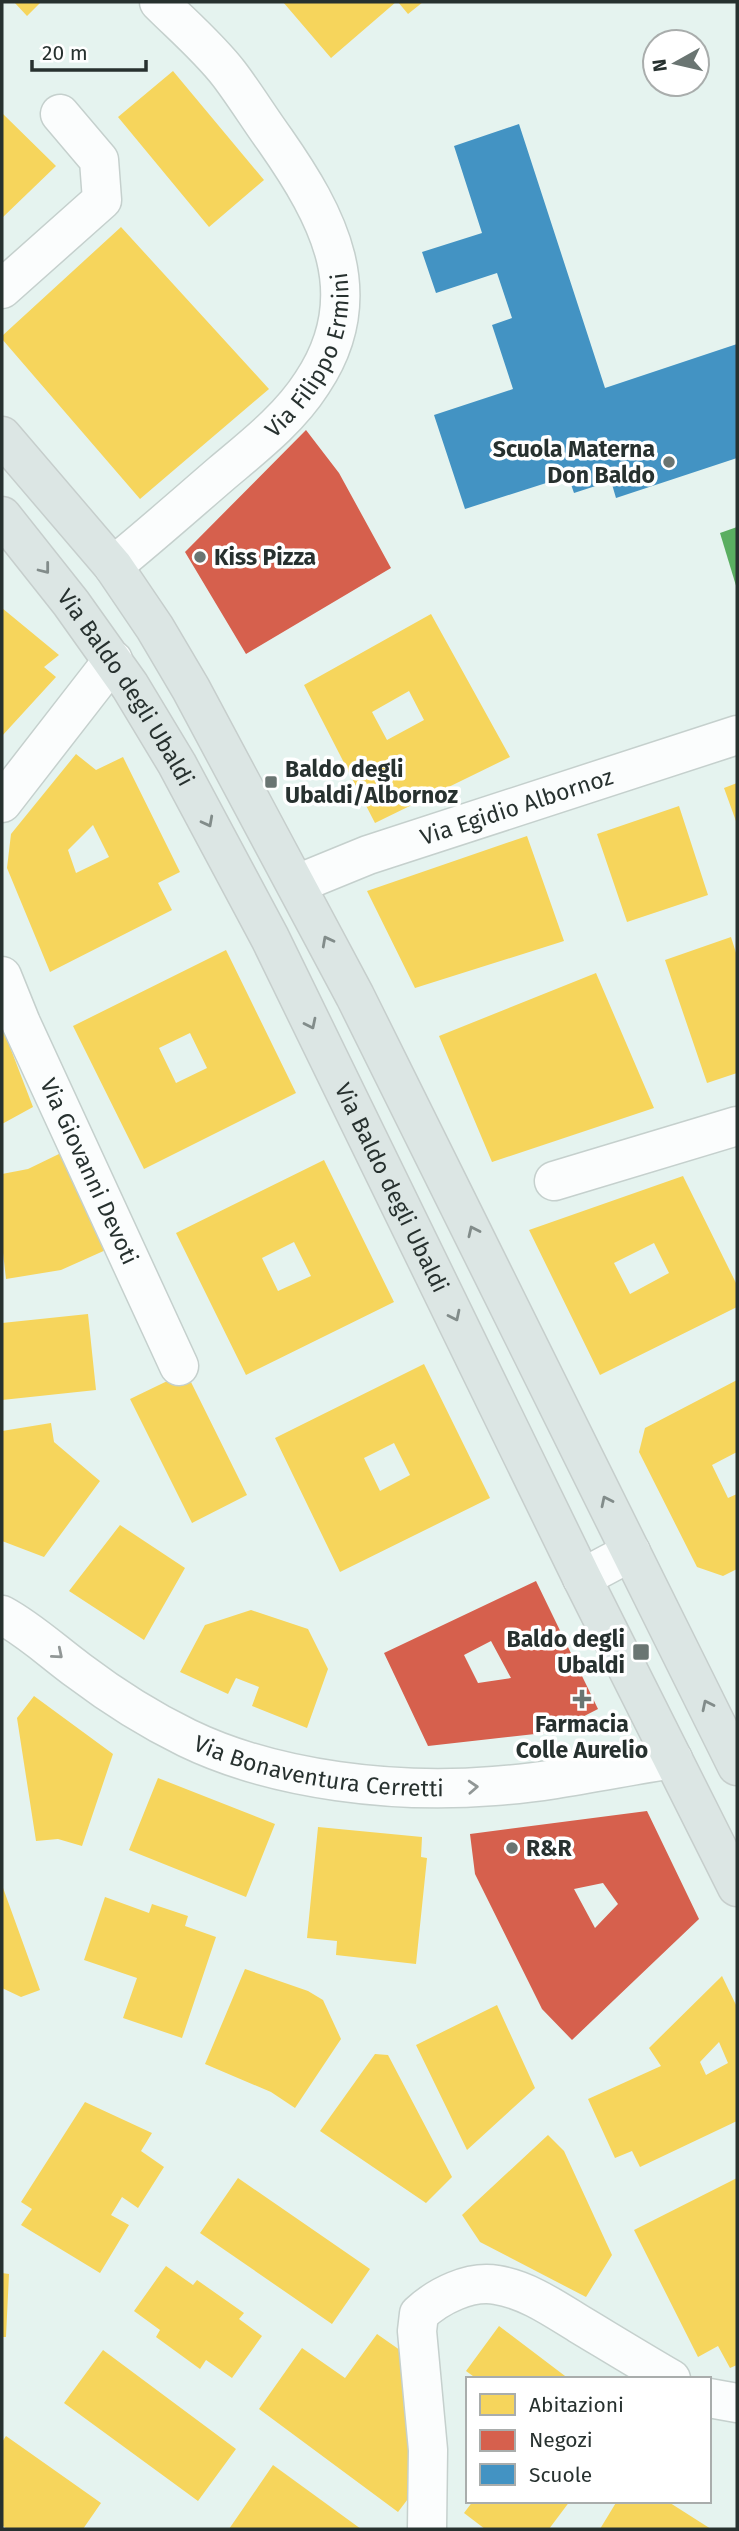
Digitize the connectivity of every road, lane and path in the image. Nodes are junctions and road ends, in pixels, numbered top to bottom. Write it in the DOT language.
graph roads {
  1 [pos="159,2"];
  2 [pos="60,114"];
  3 [pos="2,289"];
  4 [pos="2,436"];
  5 [pos="2,516"];
  6 [pos="113,566"];
  7 [pos="113,660"];
  8 [pos="737,735"];
  9 [pos="2,803"];
  10 [pos="297,884"];
  11 [pos="2,976"];
  12 [pos="737,1126"];
  13 [pos="554,1181"];
  14 [pos="179,1366"];
  15 [pos="631,1552"];
  16 [pos="582,1578"];
  17 [pos="2,1615"];
  18 [pos="673,1759"];
  19 [pos="737,1766"];
  20 [pos="737,1886"];
  21 [pos="668,2377"];
  22 [pos="711,2398"];
  23 [pos="737,2403"];
  24 [pos="427,2529"];
  1 -- 6 [label="street, Via Filippo Ermini"];
  2 -- 3 [label="street"];
  4 -- 6 [label="main road"];
  5 -- 7 [label="main road, Via Baldo degli Ubaldi, one-way"];
  6 -- 10 [label="main road"];
  7 -- 9 [label="street"];
  7 -- 16 [label="main road, Via Baldo degli Ubaldi, one-way"];
  8 -- 10 [label="street, Via Egidio Albornoz"];
  15 -- 10 [label="main road, one-way"];
  11 -- 14 [label="street, Via Giovanni Devoti"];
  12 -- 13 [label="street"];
  15 -- 16 [label="street"];
  19 -- 15 [label="main road, one-way"];
  16 -- 18 [label="main road, Via Baldo degli Ubaldi"];
  17 -- 18 [label="street, Via Bonaventura Cerretti, one-way"];
  18 -- 20 [label="main road, Via Baldo degli Ubaldi"];
  21 -- 24 [label="street"];
  22 -- 23 [label="street"];
}
